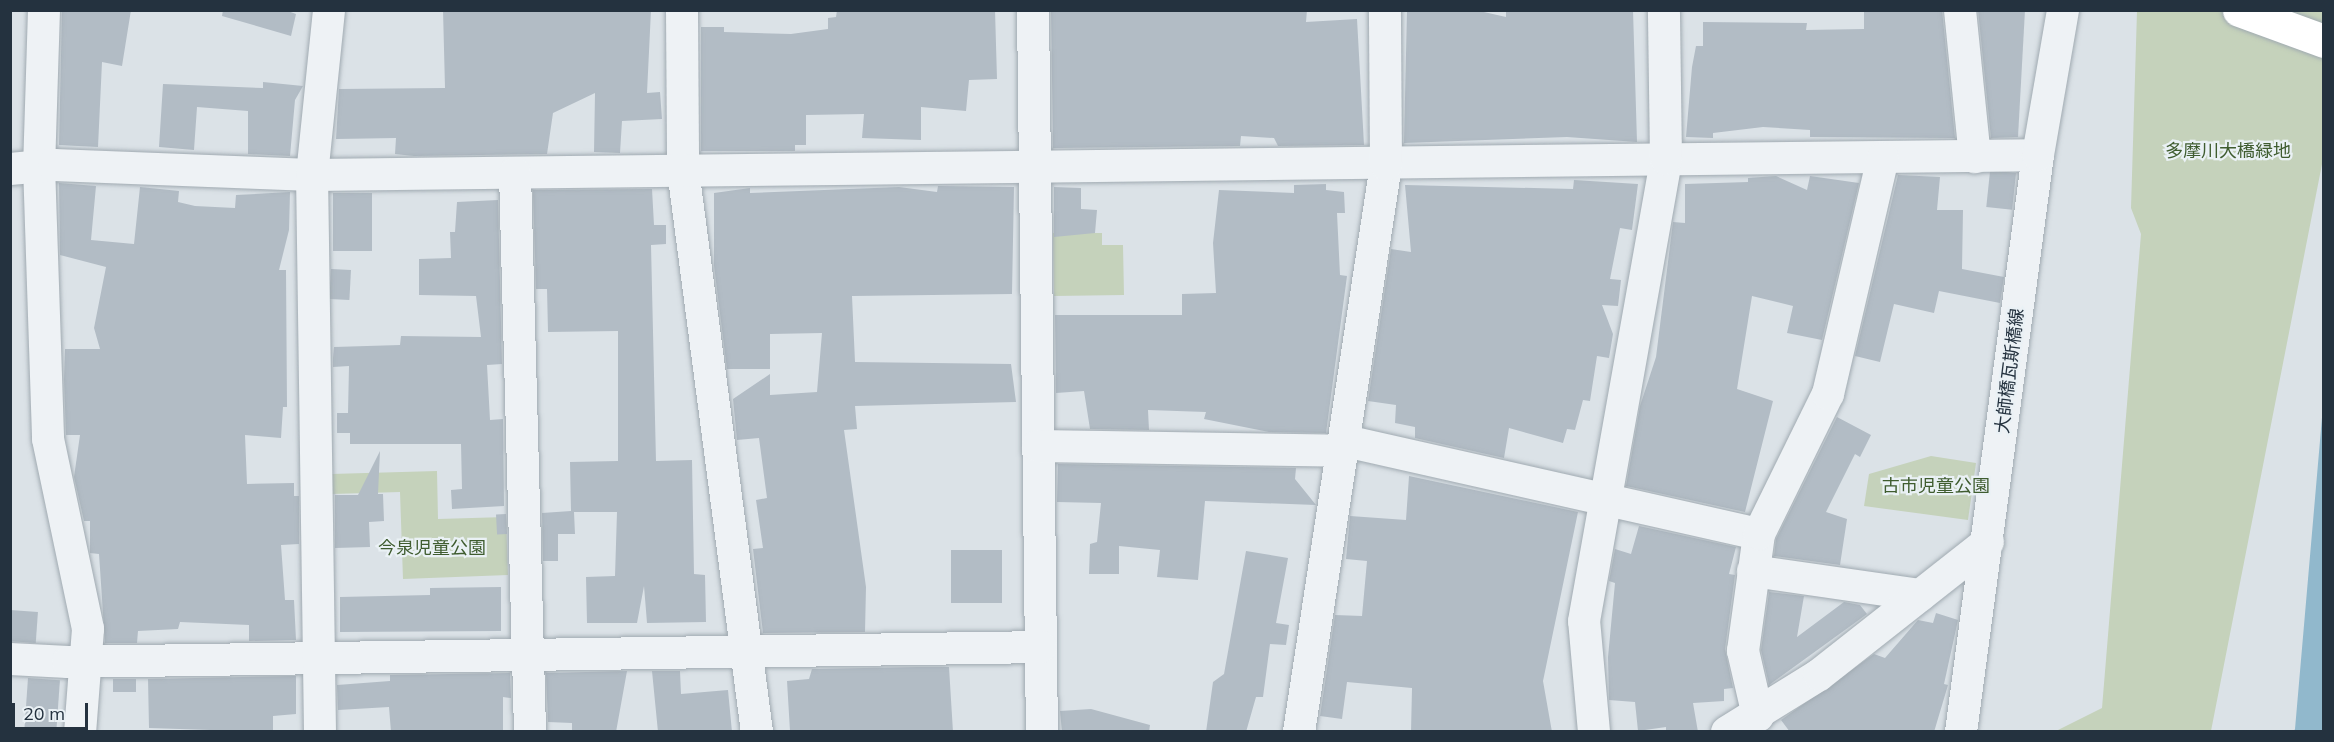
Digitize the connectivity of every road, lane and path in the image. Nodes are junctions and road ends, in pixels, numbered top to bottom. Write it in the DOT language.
graph roads {
  1 [pos="44,10"];
  2 [pos="329,10"];
  3 [pos="682,10"];
  4 [pos="1033,10"];
  5 [pos="1384,10"];
  6 [pos="1664,10"];
  7 [pos="1960,10"];
  8 [pos="2062,10"];
  9 [pos="2240,10"];
  10 [pos="2324,41"];
  11 [pos="2038,154"];
  12 [pos="1975,157"];
  13 [pos="1883,158"];
  14 [pos="1666,159"];
  15 [pos="1386,165"];
  16 [pos="1036,166"];
  17 [pos="25,167"];
  18 [pos="683,170"];
  19 [pos="515,173"];
  20 [pos="312,175"];
  21 [pos="1038,446"];
  22 [pos="1344,446"];
  23 [pos="1608,497"];
  24 [pos="1759,534"];
  25 [pos="1988,542"];
  26 [pos="1753,571"];
  27 [pos="1920,595"];
  28 [pos="1041,647"];
  29 [pos="746,652"];
  30 [pos="528,656"];
  31 [pos="319,657"];
  32 [pos="10,659"];
  33 [pos="86,659"];
  34 [pos="1758,716"];
  35 [pos="81,732"];
  36 [pos="320,732"];
  37 [pos="530,732"];
  38 [pos="757,732"];
  39 [pos="1042,732"];
  40 [pos="1299,732"];
  41 [pos="1594,732"];
  42 [pos="1727,732"];
  43 [pos="1961,732"];
  1 -- 17 [label="street"];
  2 -- 20 [label="street"];
  3 -- 18 [label="street"];
  4 -- 16 [label="street"];
  5 -- 15 [label="street"];
  6 -- 14 [label="street"];
  7 -- 12 [label="street"];
  8 -- 11 [label="street, 大師橋瓦斯橋線"];
  9 -- 10 [label="highway"];
  11 -- 12 [label="street"];
  11 -- 25 [label="street, 大師橋瓦斯橋線"];
  12 -- 13 [label="street"];
  13 -- 14 [label="street"];
  13 -- 24 [label="street"];
  14 -- 15 [label="street"];
  14 -- 23 [label="street"];
  15 -- 16 [label="street"];
  15 -- 22 [label="street"];
  16 -- 18 [label="street"];
  16 -- 21 [label="street"];
  17 -- 20 [label="street"];
  17 -- 33 [label="street"];
  18 -- 19 [label="street"];
  18 -- 29 [label="street"];
  19 -- 20 [label="street"];
  19 -- 30 [label="street"];
  20 -- 31 [label="street"];
  21 -- 22 [label="street"];
  21 -- 28 [label="street"];
  22 -- 23 [label="street"];
  22 -- 40 [label="street"];
  23 -- 24 [label="street"];
  23 -- 41 [label="street"];
  24 -- 26 [label="street"];
  25 -- 27 [label="street"];
  25 -- 43 [label="street, 大師橋瓦斯橋線"];
  26 -- 27 [label="street"];
  26 -- 34 [label="street"];
  27 -- 34 [label="street"];
  28 -- 29 [label="street"];
  28 -- 39 [label="street"];
  29 -- 30 [label="street"];
  29 -- 38 [label="street"];
  30 -- 31 [label="street"];
  30 -- 37 [label="street"];
  31 -- 33 [label="street"];
  31 -- 36 [label="street"];
  32 -- 33 [label="street"];
  33 -- 35 [label="street"];
  34 -- 42 [label="street"];
}
